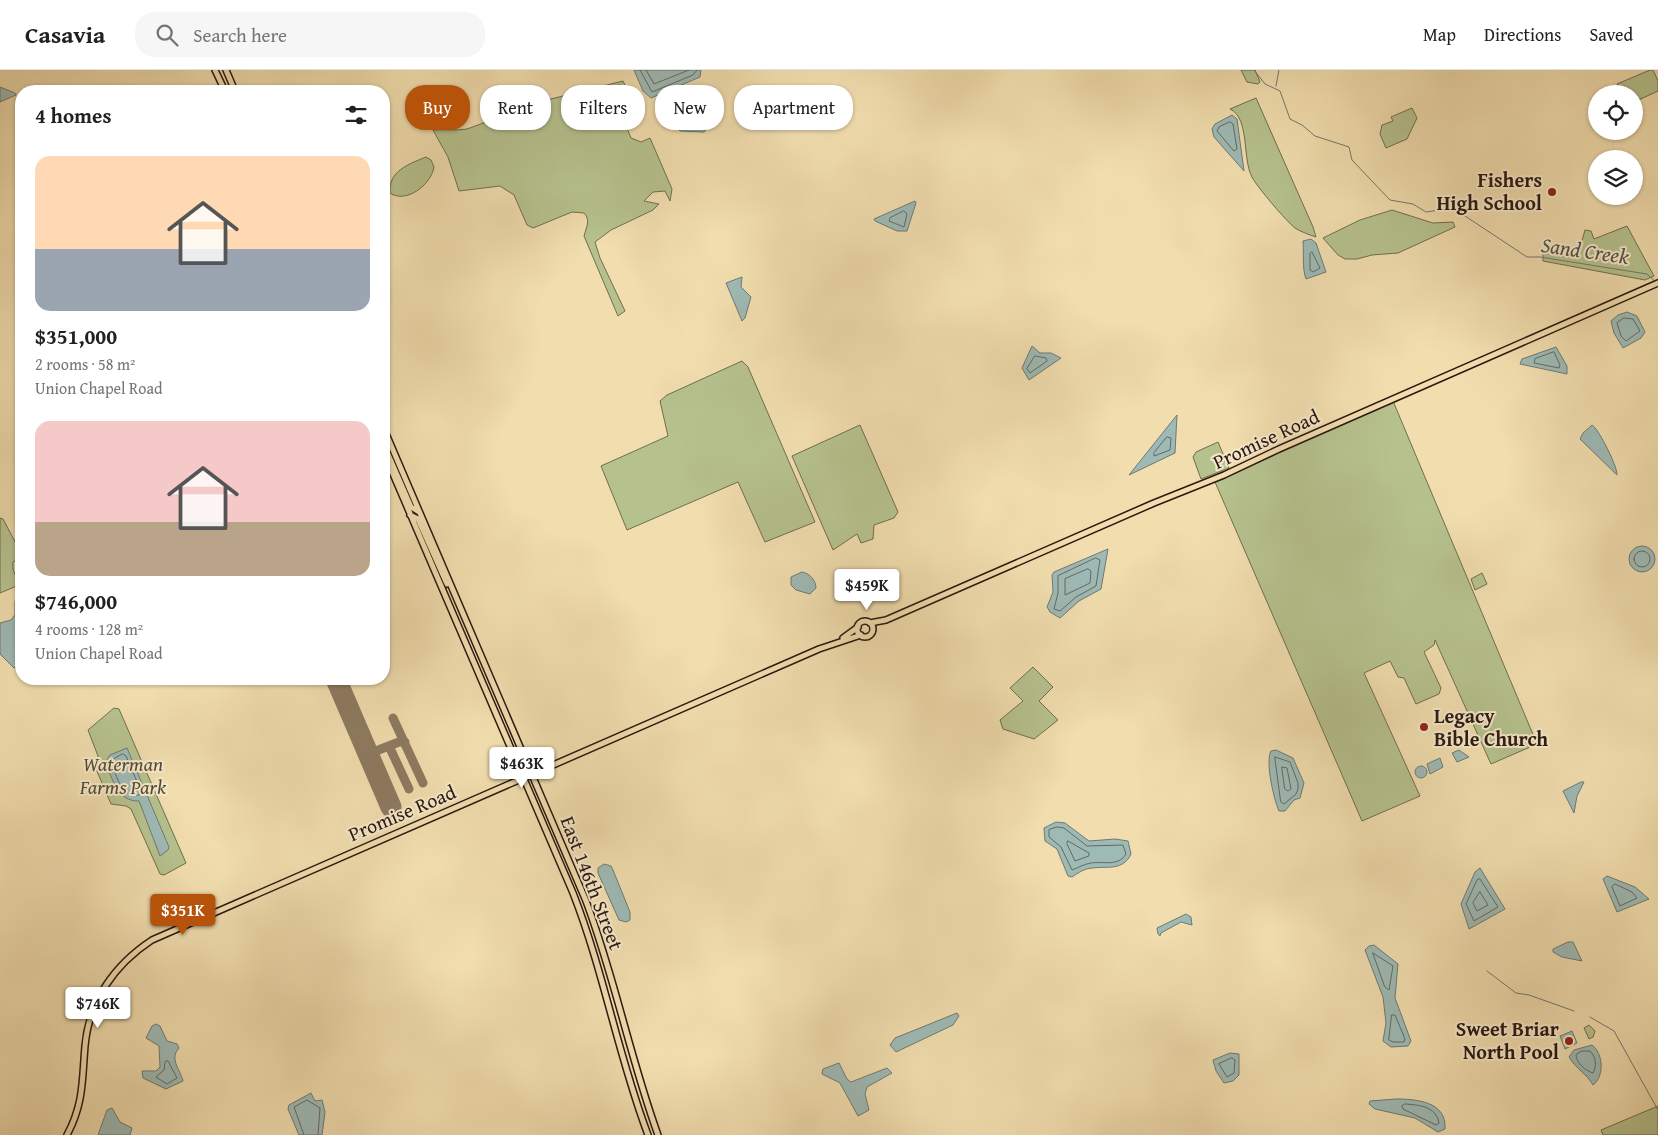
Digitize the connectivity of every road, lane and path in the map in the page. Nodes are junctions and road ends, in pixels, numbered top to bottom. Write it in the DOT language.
graph roads {
  1 [pos="215,70"];
  2 [pos="226,70"];
  3 [pos="222,85"];
  4 [pos="232,85"];
  5 [pos="1658,284"];
  6 [pos="390,443"];
  7 [pos="390,459"];
  8 [pos="390,467"];
  9 [pos="420,512"];
  10 [pos="410,514"];
  11 [pos="456,597"];
  12 [pos="886,620"];
  13 [pos="870,623"];
  14 [pos="858,627"];
  15 [pos="872,631"];
  16 [pos="861,635"];
  17 [pos="841,640"];
  18 [pos="532,774"];
  19 [pos="523,777"];
  20 [pos="67,1135"];
  21 [pos="648,1135"];
  22 [pos="658,1135"];
  1 -- 3 [label="main road"];
  2 -- 4 [label="main road"];
  5 -- 12 [label="main road, Promise Road"];
  6 -- 9 [label="main road, East 146th Street"];
  7 -- 9 [label="main road"];
  8 -- 10 [label="main road, East 146th Street"];
  9 -- 11 [label="main road, East 146th Street"];
  10 -- 11 [label="main road"];
  10 -- 19 [label="main road, East 146th Street"];
  11 -- 18 [label="main road, East 146th Street"];
  12 -- 13 [label="main road, Promise Road"];
  12 -- 15 [label="main road, Promise Road"];
  13 -- 14 [label="main road"];
  13 -- 15 [label="main road"];
  14 -- 16 [label="main road"];
  14 -- 17 [label="main road, Promise Road"];
  15 -- 16 [label="main road"];
  16 -- 17 [label="main road, Promise Road"];
  17 -- 18 [label="main road, Promise Road"];
  18 -- 19 [label="main road, Promise Road"];
  18 -- 22 [label="main road, East 146th Street"];
  19 -- 20 [label="main road, Promise Road"];
  19 -- 21 [label="main road, East 146th Street"];
}
